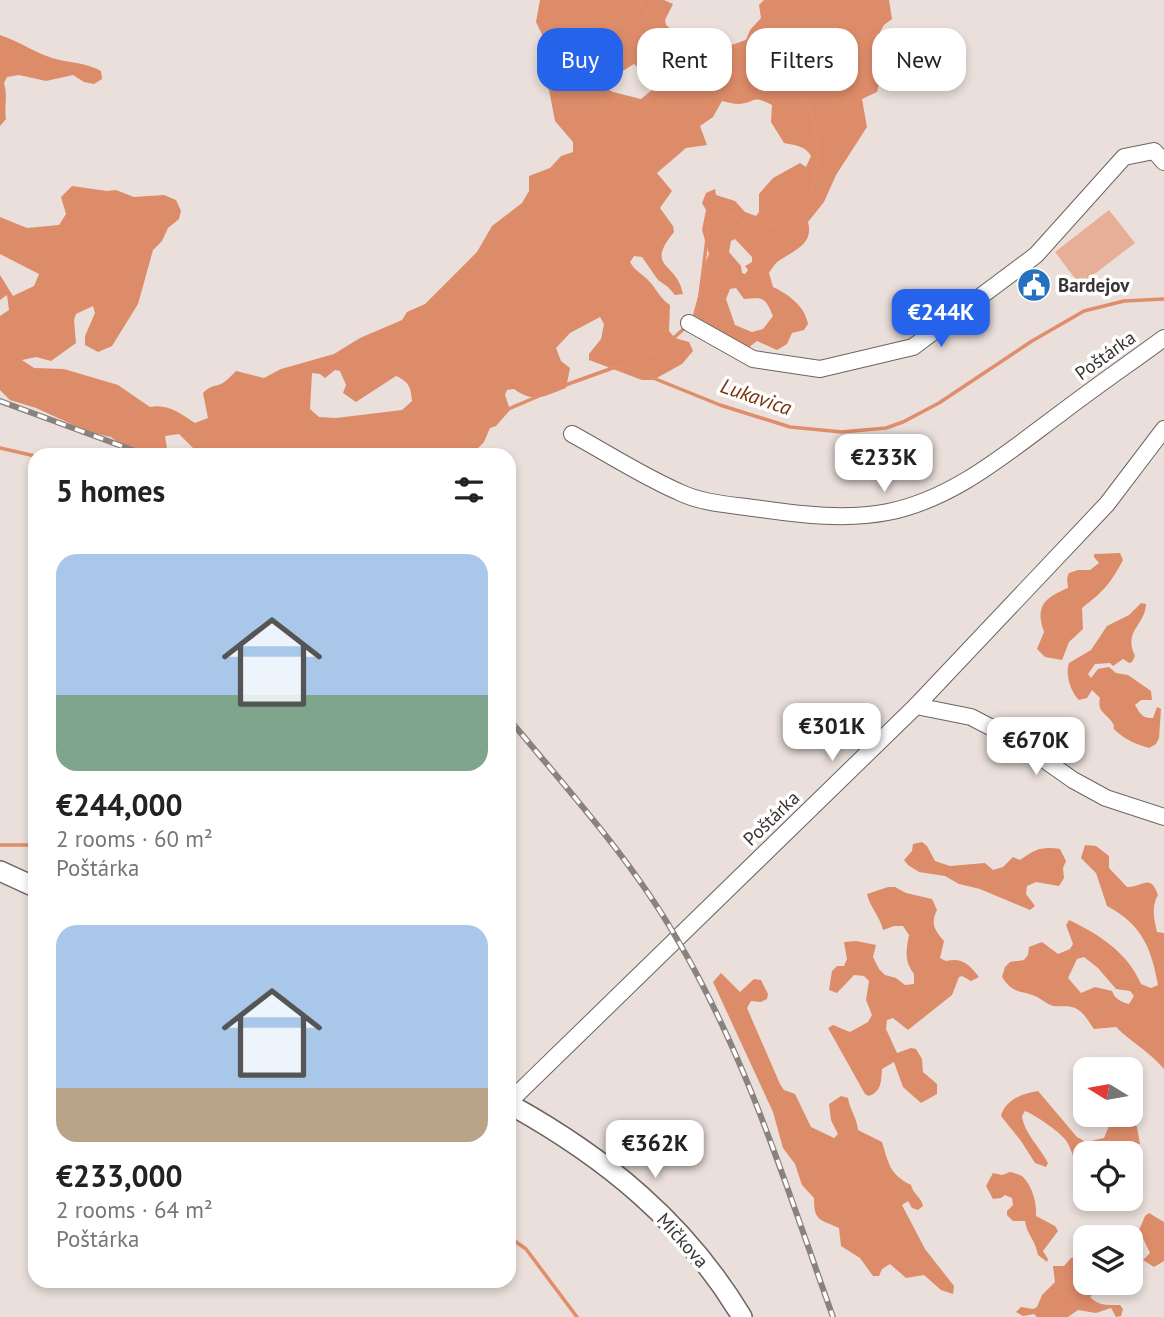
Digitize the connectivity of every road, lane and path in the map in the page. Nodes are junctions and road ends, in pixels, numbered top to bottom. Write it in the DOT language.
graph roads {
  1 [pos="1164,162"];
  2 [pos="689,323"];
  3 [pos="1164,338"];
  4 [pos="1164,429"];
  5 [pos="572,434"];
  6 [pos="916,706"];
  7 [pos="1164,817"];
  8 [pos="0,871"];
  9 [pos="28,884"];
  10 [pos="516,1096"];
  11 [pos="516,1107"];
  12 [pos="742,1317"];
  1 -- 2 [label="street"];
  3 -- 5 [label="street, Poštárka"];
  4 -- 6 [label="street, Poštárka"];
  6 -- 7 [label="street"];
  6 -- 10 [label="street, Poštárka"];
  8 -- 9 [label="main road"];
  11 -- 12 [label="main road, Mičkova"];
}
